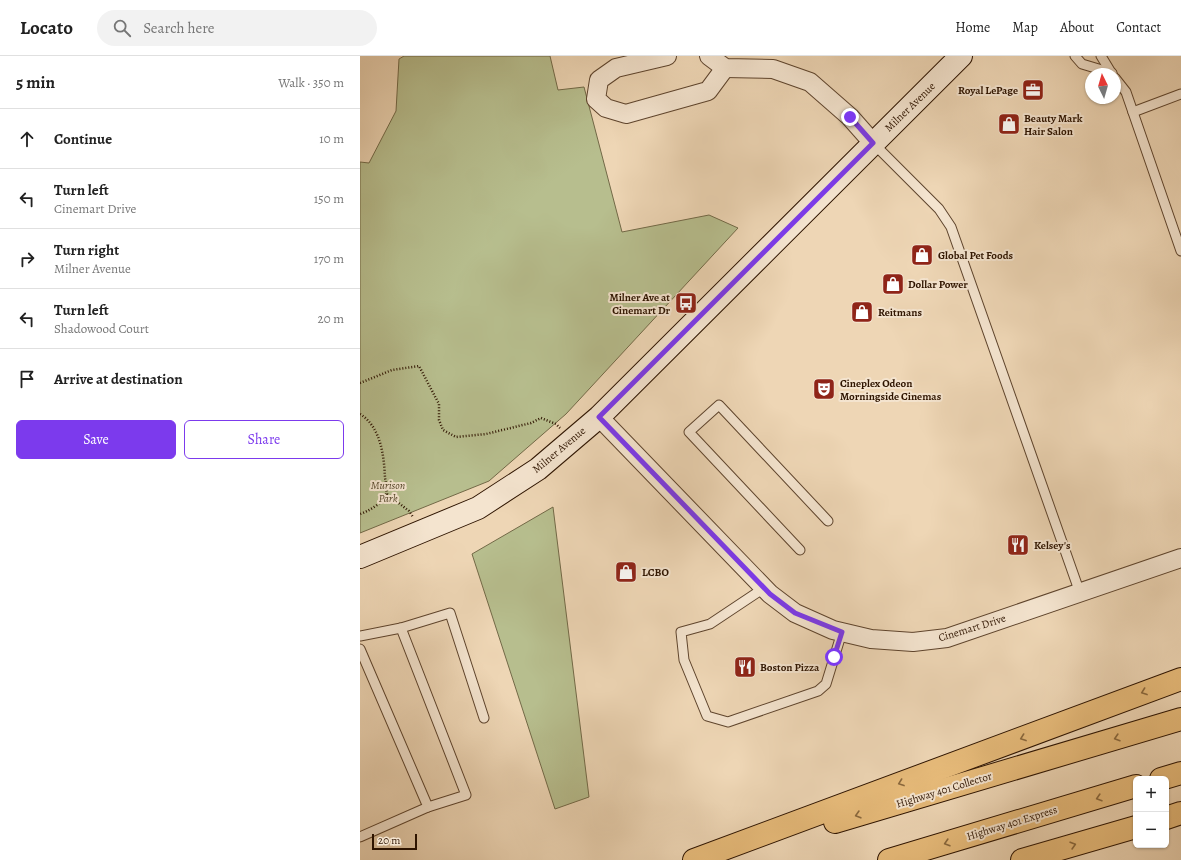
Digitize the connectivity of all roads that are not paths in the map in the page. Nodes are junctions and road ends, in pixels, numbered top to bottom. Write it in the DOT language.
graph roads {
  1 [pos="667,56"];
  2 [pos="709,56"];
  3 [pos="961,56"];
  4 [pos="1074,56"];
  5 [pos="1101,56"];
  6 [pos="725,68"];
  7 [pos="1093,68"];
  8 [pos="1109,68"];
  9 [pos="1121,85"];
  10 [pos="1181,94"];
  11 [pos="1132,112"];
  12 [pos="873,143"];
  13 [pos="1181,251"];
  14 [pos="599,417"];
  15 [pos="828,521"];
  16 [pos="800,550"];
  17 [pos="360,557"];
  18 [pos="1181,558"];
  19 [pos="764,588"];
  20 [pos="1080,593"];
  21 [pos="401,628"];
  22 [pos="842,632"];
  23 [pos="360,636"];
  24 [pos="360,649"];
  25 [pos="1181,679"];
  26 [pos="484,718"];
  27 [pos="1181,718"];
  28 [pos="1181,773"];
  29 [pos="1169,777"];
  30 [pos="1133,787"];
  31 [pos="428,807"];
  32 [pos="1181,813"];
  33 [pos="1169,817"];
  34 [pos="1133,828"];
  35 [pos="360,837"];
  36 [pos="694,860"];
  37 [pos="706,860"];
  38 [pos="889,860"];
  39 [pos="1022,860"];
  1 -- 6 [label="street"];
  2 -- 6 [label="street"];
  3 -- 12 [label="main road, Milner Avenue"];
  4 -- 7 [label="lane"];
  5 -- 8 [label="lane"];
  6 -- 12 [label="street"];
  9 -- 11 [label="lane"];
  10 -- 11 [label="lane"];
  11 -- 13 [label="lane"];
  12 -- 14 [label="main road, Milner Avenue"];
  12 -- 20 [label="lane"];
  14 -- 17 [label="main road, Milner Avenue"];
  14 -- 19 [label="street, Cinemart Drive"];
  15 -- 16 [label="lane"];
  18 -- 20 [label="street, Cinemart Drive"];
  19 -- 22 [label="street, Cinemart Drive"];
  19 -- 22 [label="lane"];
  20 -- 22 [label="street, Cinemart Drive"];
  21 -- 23 [label="lane"];
  21 -- 26 [label="lane"];
  21 -- 31 [label="lane"];
  24 -- 31 [label="lane"];
  25 -- 36 [label="highway, one-way"];
  27 -- 37 [label="highway, Highway 401 Collector, one-way"];
  28 -- 29 [label="highway"];
  30 -- 38 [label="highway, Highway 401 Express, one-way"];
  31 -- 35 [label="lane"];
  32 -- 33 [label="highway"];
  39 -- 34 [label="highway, one-way"];
}
